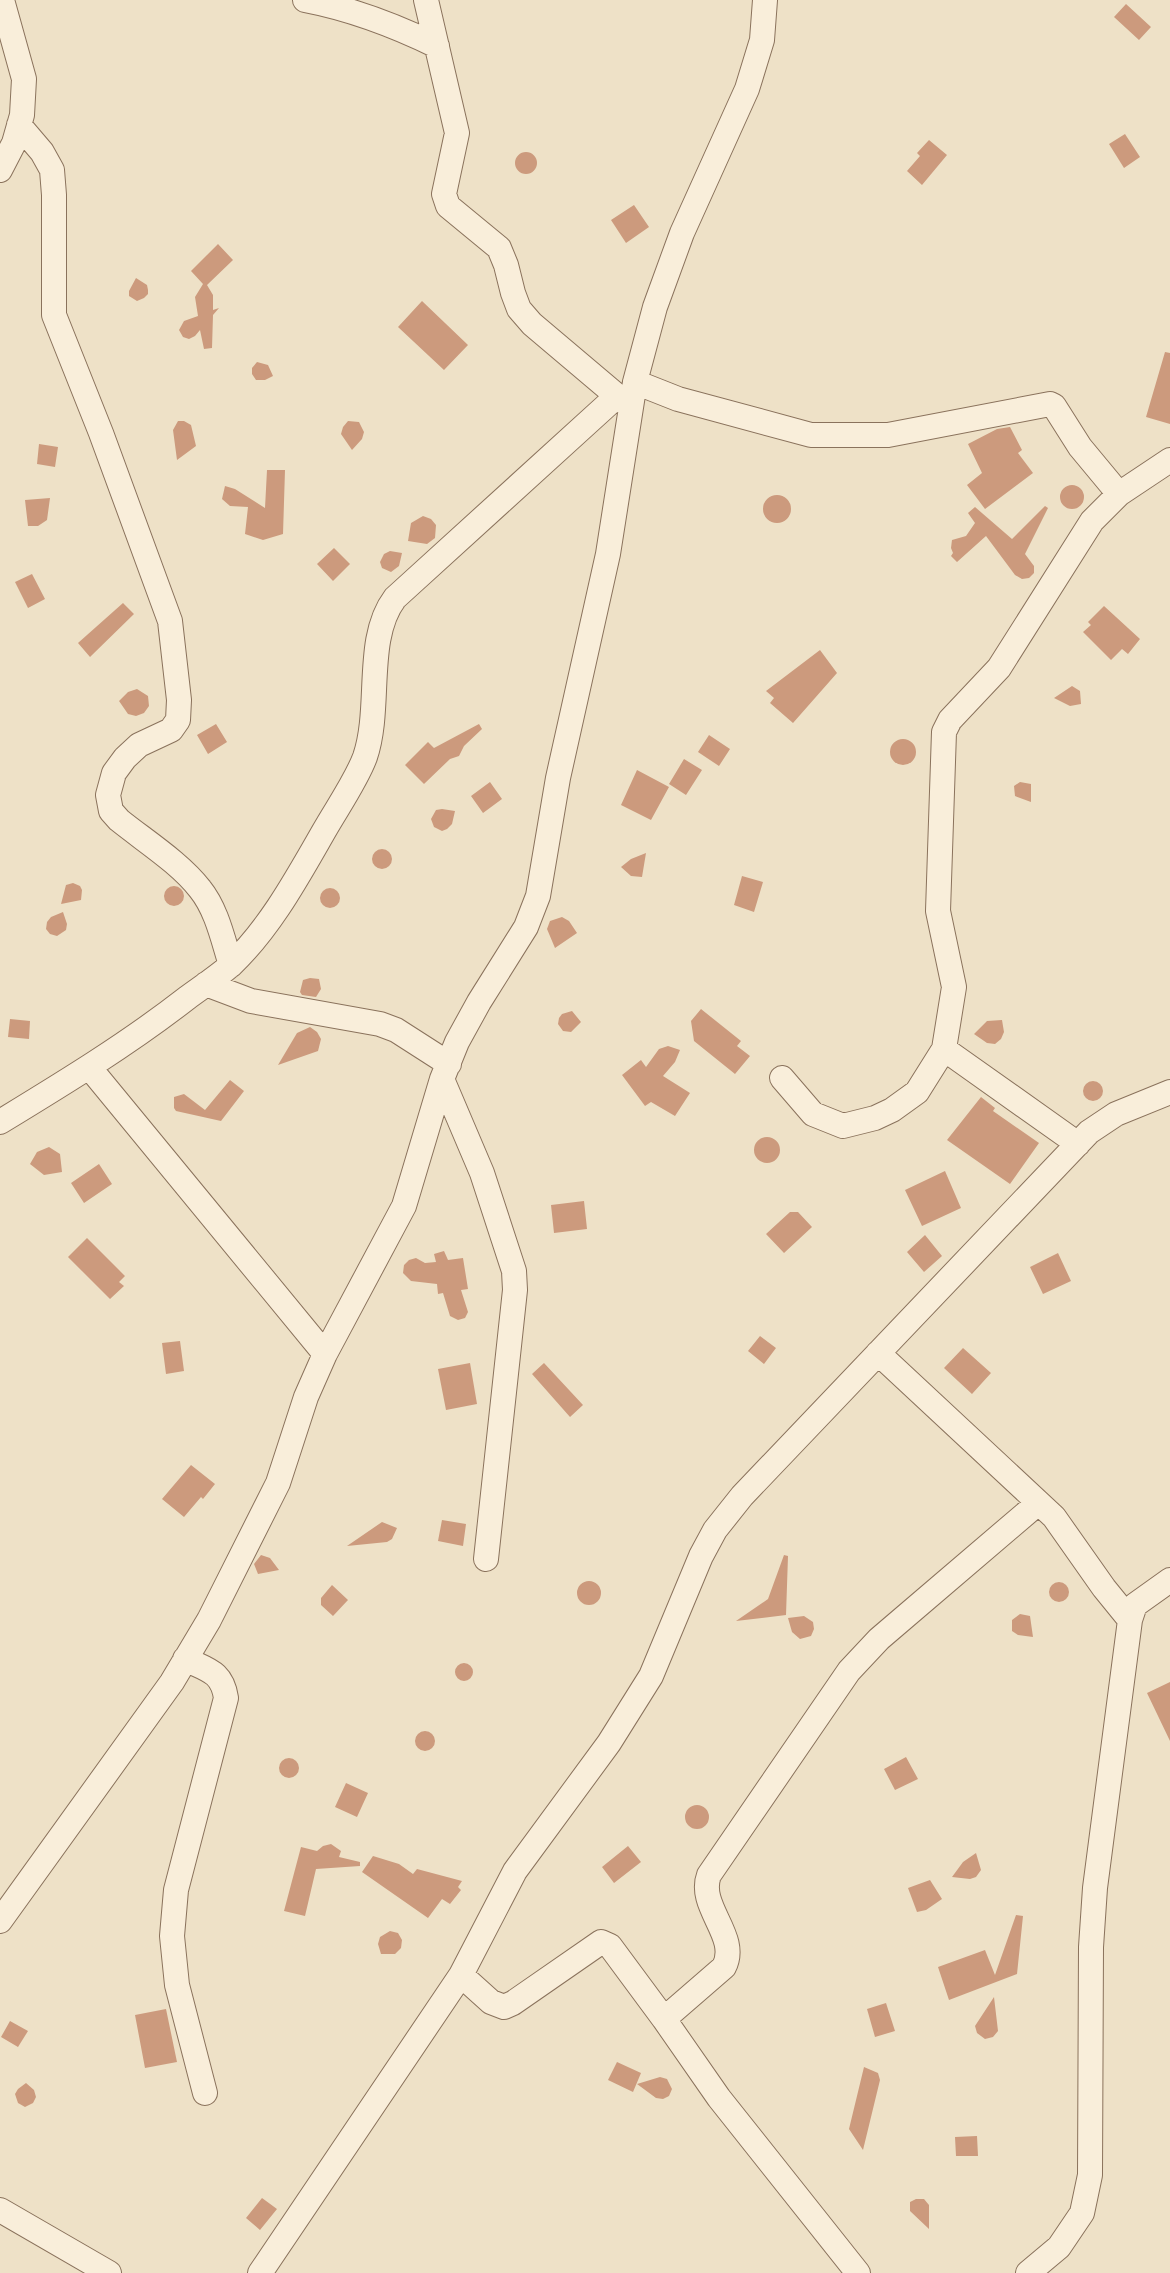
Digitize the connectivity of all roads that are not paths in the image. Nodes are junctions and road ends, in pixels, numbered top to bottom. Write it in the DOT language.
graph roads {
  1 [pos="2,0"];
  2 [pos="305,0"];
  3 [pos="426,0"];
  4 [pos="765,0"];
  5 [pos="437,46"];
  6 [pos="19,125"];
  7 [pos="0,170"];
  8 [pos="628,395"];
  9 [pos="1170,460"];
  10 [pos="1119,494"];
  11 [pos="231,965"];
  12 [pos="206,984"];
  13 [pos="944,1049"];
  14 [pos="89,1067"];
  15 [pos="445,1072"];
  16 [pos="782,1078"];
  17 [pos="1170,1092"];
  18 [pos="0,1122"];
  19 [pos="1078,1144"];
  20 [pos="878,1353"];
  21 [pos="325,1354"];
  22 [pos="1037,1504"];
  23 [pos="486,1559"];
  24 [pos="1170,1580"];
  25 [pos="1130,1620"];
  26 [pos="185,1659"];
  27 [pos="0,1921"];
  28 [pos="461,1975"];
  29 [pos="664,2019"];
  30 [pos="205,2093"];
  31 [pos="0,2210"];
  32 [pos="109,2273"];
  33 [pos="260,2273"];
  34 [pos="858,2273"];
  35 [pos="1028,2273"];
  1 -- 6 [label="street"];
  2 -- 5 [label="street"];
  3 -- 5 [label="street"];
  4 -- 8 [label="street"];
  5 -- 8 [label="street"];
  6 -- 7 [label="street"];
  6 -- 11 [label="street"];
  8 -- 10 [label="street"];
  8 -- 11 [label="street"];
  8 -- 15 [label="street"];
  9 -- 10 [label="street"];
  10 -- 13 [label="street"];
  11 -- 12 [label="street"];
  12 -- 14 [label="street"];
  12 -- 15 [label="street"];
  13 -- 16 [label="street"];
  13 -- 19 [label="street"];
  14 -- 18 [label="street"];
  14 -- 21 [label="street"];
  15 -- 21 [label="street"];
  15 -- 23 [label="street"];
  17 -- 19 [label="street"];
  19 -- 20 [label="street"];
  20 -- 22 [label="street"];
  20 -- 28 [label="street"];
  21 -- 26 [label="street"];
  22 -- 25 [label="street"];
  22 -- 29 [label="street"];
  24 -- 25 [label="street"];
  25 -- 35 [label="street"];
  26 -- 27 [label="street"];
  26 -- 30 [label="street"];
  28 -- 29 [label="street"];
  28 -- 33 [label="street"];
  29 -- 34 [label="street"];
  31 -- 32 [label="street"];
}
